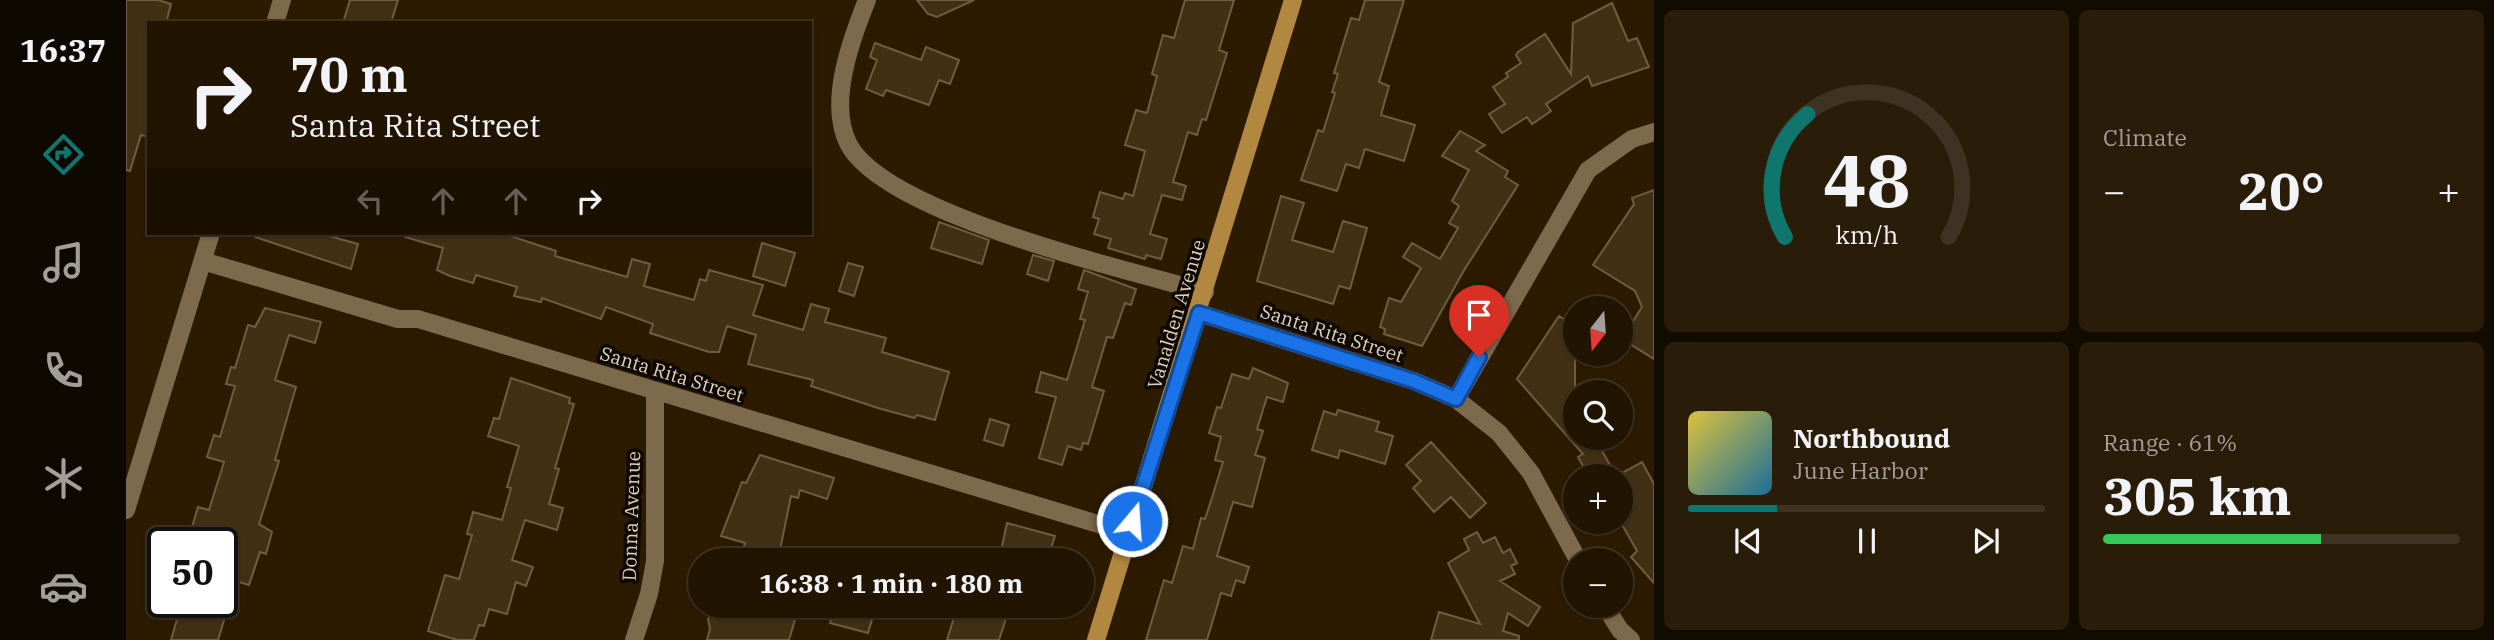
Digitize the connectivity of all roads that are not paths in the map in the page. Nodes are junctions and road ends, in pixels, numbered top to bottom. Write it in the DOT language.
graph roads {
  1 [pos="282,0"];
  2 [pos="867,0"];
  3 [pos="1293,0"];
  4 [pos="276,21"];
  5 [pos="1654,132"];
  6 [pos="210,235"];
  7 [pos="203,261"];
  8 [pos="1205,292"];
  9 [pos="1199,313"];
  10 [pos="655,391"];
  11 [pos="1456,399"];
  12 [pos="126,510"];
  13 [pos="1128,533"];
  14 [pos="1572,548"];
  15 [pos="1612,618"];
  16 [pos="634,640"];
  17 [pos="1096,640"];
  18 [pos="1631,640"];
  1 -- 4 [label="street"];
  2 -- 8 [label="street"];
  3 -- 8 [label="main road, Vanalden Avenue"];
  5 -- 11 [label="street"];
  6 -- 7 [label="street"];
  7 -- 10 [label="street, Santa Rita Street"];
  7 -- 12 [label="street"];
  8 -- 9 [label="main road, Vanalden Avenue"];
  9 -- 11 [label="street, Santa Rita Street"];
  9 -- 13 [label="main road, Vanalden Avenue"];
  10 -- 13 [label="street, Santa Rita Street"];
  10 -- 16 [label="street, Donna Avenue"];
  11 -- 14 [label="street, Santa Rita Street"];
  13 -- 17 [label="main road, Vanalden Avenue"];
  15 -- 18 [label="street"];
}
